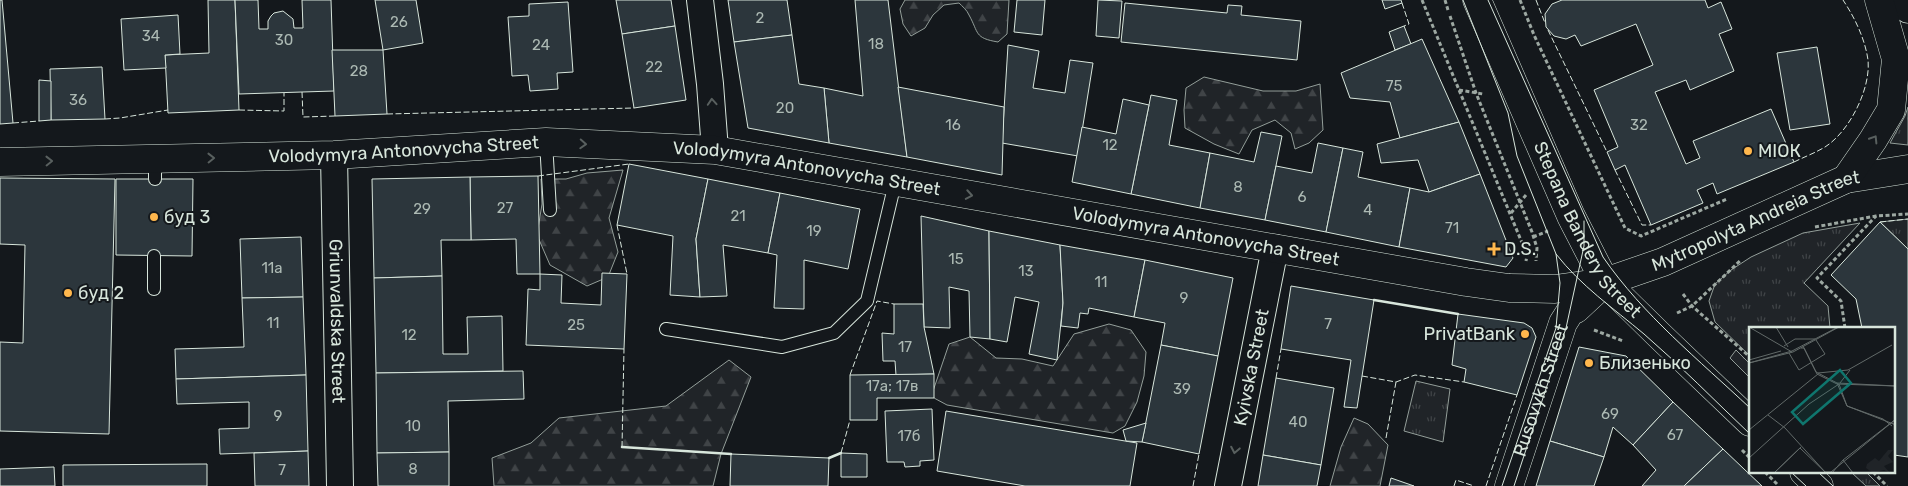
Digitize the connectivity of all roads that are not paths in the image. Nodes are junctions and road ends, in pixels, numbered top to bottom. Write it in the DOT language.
graph roads {
  1 [pos="700,0"];
  2 [pos="1477,0"];
  3 [pos="1879,0"];
  4 [pos="1897,0"];
  5 [pos="1908,9"];
  6 [pos="546,142"];
  7 [pos="715,150"];
  8 [pos="334,156"];
  9 [pos="0,162"];
  10 [pos="1908,169"];
  11 [pos="1846,179"];
  12 [pos="895,183"];
  13 [pos="550,210"];
  14 [pos="1275,248"];
  15 [pos="154,256"];
  16 [pos="1605,282"];
  17 [pos="154,289"];
  18 [pos="666,329"];
  19 [pos="1749,421"];
  20 [pos="1806,474"];
  21 [pos="340,486"];
  22 [pos="1228,486"];
  23 [pos="1509,486"];
  24 [pos="1819,486"];
  7 -- 1 [label="street, one-way"];
  2 -- 16 [label="main road, Stepana Bandery Street"];
  11 -- 3 [label="main road, one-way"];
  4 -- 5 [label="main road"];
  6 -- 7 [label="main road, Volodymyra Antonovycha Street, one-way"];
  6 -- 8 [label="main road, Volodymyra Antonovycha Street"];
  6 -- 13 [label="lane"];
  7 -- 12 [label="main road, Volodymyra Antonovycha Street"];
  9 -- 8 [label="main road, Volodymyra Antonovycha Street, one-way"];
  8 -- 21 [label="street, Griunvaldska Street"];
  10 -- 11 [label="main road, Mytropolyta Andreia Street"];
  11 -- 16 [label="main road, Mytropolyta Andreia Street"];
  12 -- 14 [label="main road, Volodymyra Antonovycha Street, one-way"];
  12 -- 18 [label="lane"];
  14 -- 16 [label="main road, Volodymyra Antonovycha Street"];
  14 -- 22 [label="street, Kyivska Street, one-way"];
  15 -- 17 [label="lane"];
  16 -- 19 [label="main road, Stepana Bandery Street"];
  16 -- 23 [label="main road, Rusovykh Street"];
  20 -- 24 [label="main road"];
}
